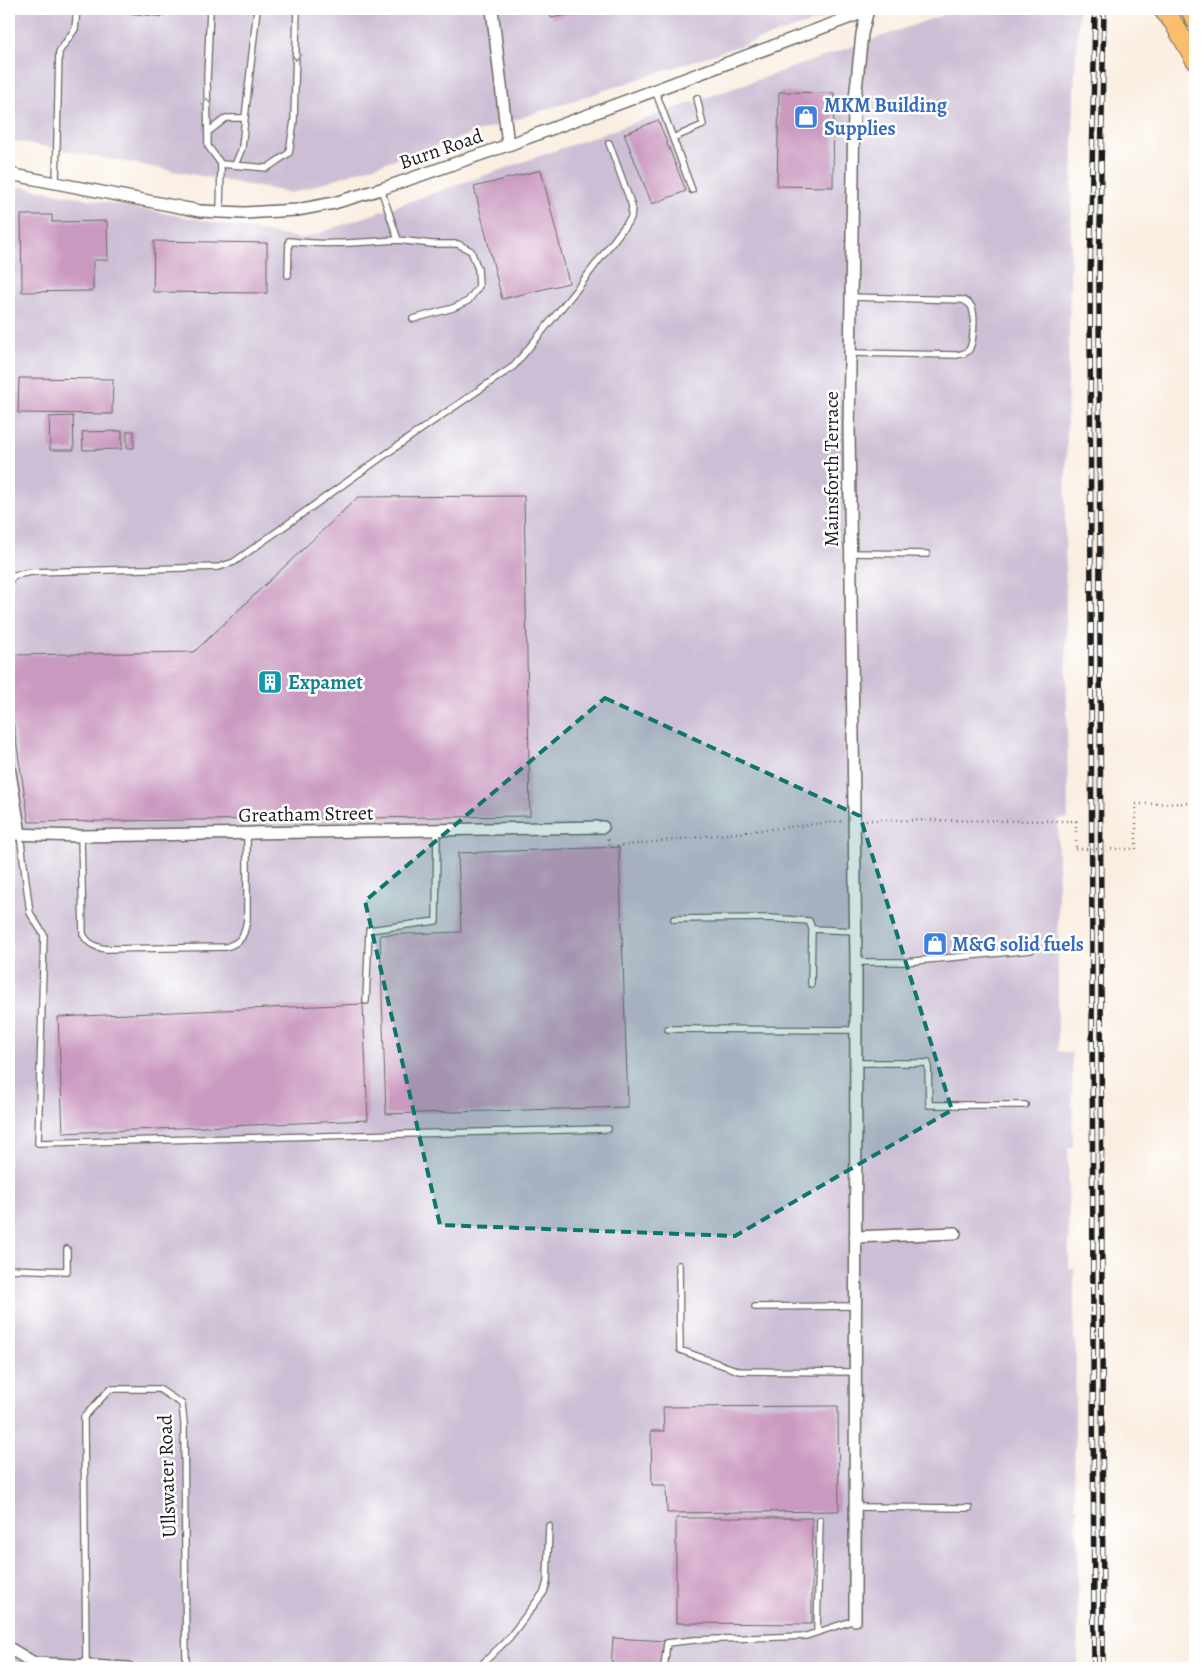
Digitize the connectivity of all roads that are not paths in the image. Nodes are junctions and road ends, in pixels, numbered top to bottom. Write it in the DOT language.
graph roads {
  1 [pos="77,9"];
  2 [pos="122,9"];
  3 [pos="210,9"];
  4 [pos="257,9"];
  5 [pos="297,9"];
  6 [pos="492,9"];
  7 [pos="1162,9"];
  8 [pos="1190,9"];
  9 [pos="868,10"];
  10 [pos="161,12"];
  11 [pos="1195,20"];
  12 [pos="1195,60"];
  13 [pos="655,90"];
  14 [pos="697,98"];
  15 [pos="245,118"];
  16 [pos="208,132"];
  17 [pos="673,138"];
  18 [pos="609,143"];
  19 [pos="508,145"];
  20 [pos="221,164"];
  21 [pos="235,165"];
  22 [pos="9,174"];
  23 [pos="56,183"];
  24 [pos="381,189"];
  25 [pos="692,190"];
  26 [pos="220,212"];
  27 [pos="398,240"];
  28 [pos="288,275"];
  29 [pos="851,297"];
  30 [pos="413,319"];
  31 [pos="850,353"];
  32 [pos="851,553"];
  33 [pos="927,554"];
  34 [pos="9,581"];
  35 [pos="9,767"];
  36 [pos="603,827"];
  37 [pos="437,830"];
  38 [pos="246,833"];
  39 [pos="14,834"];
  40 [pos="81,836"];
  41 [pos="674,919"];
  42 [pos="812,929"];
  43 [pos="855,931"];
  44 [pos="1031,950"];
  45 [pos="856,962"];
  46 [pos="810,984"];
  47 [pos="366,1001"];
  48 [pos="668,1030"];
  49 [pos="856,1030"];
  50 [pos="855,1063"];
  51 [pos="1025,1105"];
  52 [pos="608,1129"];
  53 [pos="955,1233"];
  54 [pos="855,1237"];
  55 [pos="67,1249"];
  56 [pos="679,1265"];
  57 [pos="9,1269"];
  58 [pos="855,1306"];
  59 [pos="755,1307"];
  60 [pos="855,1372"];
  61 [pos="855,1507"];
  62 [pos="969,1508"];
  63 [pos="820,1520"];
  64 [pos="549,1526"];
  65 [pos="855,1620"];
  66 [pos="817,1632"];
  67 [pos="9,1648"];
  68 [pos="86,1665"];
  69 [pos="42,1666"];
  70 [pos="128,1668"];
  71 [pos="186,1668"];
  72 [pos="478,1668"];
  73 [pos="664,1668"];
  1 -- 23 [label="lane"];
  2 -- 10 [label="lane"];
  16 -- 3 [label="lane, one-way"];
  4 -- 15 [label="lane"];
  5 -- 21 [label="lane, one-way"];
  6 -- 19 [label="street"];
  7 -- 12 [label="main road"];
  8 -- 11 [label="main road"];
  9 -- 13 [label="street, Burn Road"];
  9 -- 29 [label="street, Mainsforth Terrace"];
  13 -- 17 [label="lane"];
  13 -- 19 [label="street, Burn Road"];
  14 -- 17 [label="lane"];
  15 -- 16 [label="lane"];
  15 -- 21 [label="lane"];
  16 -- 20 [label="lane"];
  17 -- 25 [label="lane"];
  18 -- 34 [label="lane"];
  19 -- 24 [label="street, Burn Road"];
  20 -- 21 [label="lane"];
  20 -- 26 [label="lane"];
  22 -- 23 [label="street, Burn Road"];
  23 -- 26 [label="street, Burn Road"];
  24 -- 26 [label="street, Burn Road"];
  24 -- 27 [label="lane"];
  27 -- 28 [label="lane"];
  27 -- 30 [label="lane"];
  29 -- 31 [label="street, Mainsforth Terrace"];
  29 -- 31 [label="lane"];
  31 -- 32 [label="street, Mainsforth Terrace"];
  32 -- 33 [label="lane"];
  32 -- 43 [label="street, Mainsforth Terrace"];
  35 -- 39 [label="street"];
  36 -- 37 [label="street, Greatham Street"];
  37 -- 38 [label="street, Greatham Street"];
  37 -- 47 [label="lane"];
  38 -- 40 [label="street, Greatham Street"];
  38 -- 40 [label="lane"];
  39 -- 40 [label="street, Greatham Street"];
  39 -- 52 [label="lane"];
  41 -- 42 [label="lane"];
  42 -- 43 [label="lane"];
  42 -- 46 [label="lane"];
  43 -- 45 [label="street, Mainsforth Terrace"];
  44 -- 45 [label="lane"];
  45 -- 49 [label="street, Mainsforth Terrace"];
  48 -- 49 [label="lane"];
  49 -- 50 [label="street, Mainsforth Terrace"];
  50 -- 51 [label="lane"];
  50 -- 54 [label="street, Mainsforth Terrace"];
  53 -- 54 [label="street"];
  54 -- 58 [label="street, Mainsforth Terrace"];
  55 -- 57 [label="lane"];
  56 -- 60 [label="lane"];
  58 -- 59 [label="lane"];
  58 -- 60 [label="street, Mainsforth Terrace"];
  60 -- 61 [label="street, Mainsforth Terrace"];
  61 -- 62 [label="lane"];
  61 -- 65 [label="street, Mainsforth Terrace"];
  63 -- 66 [label="lane"];
  64 -- 72 [label="lane"];
  65 -- 66 [label="lane"];
  66 -- 73 [label="lane"];
  67 -- 69 [label="street"];
  68 -- 69 [label="street"];
  68 -- 70 [label="street"];
  68 -- 71 [label="lane, Ullswater Road"];
}
